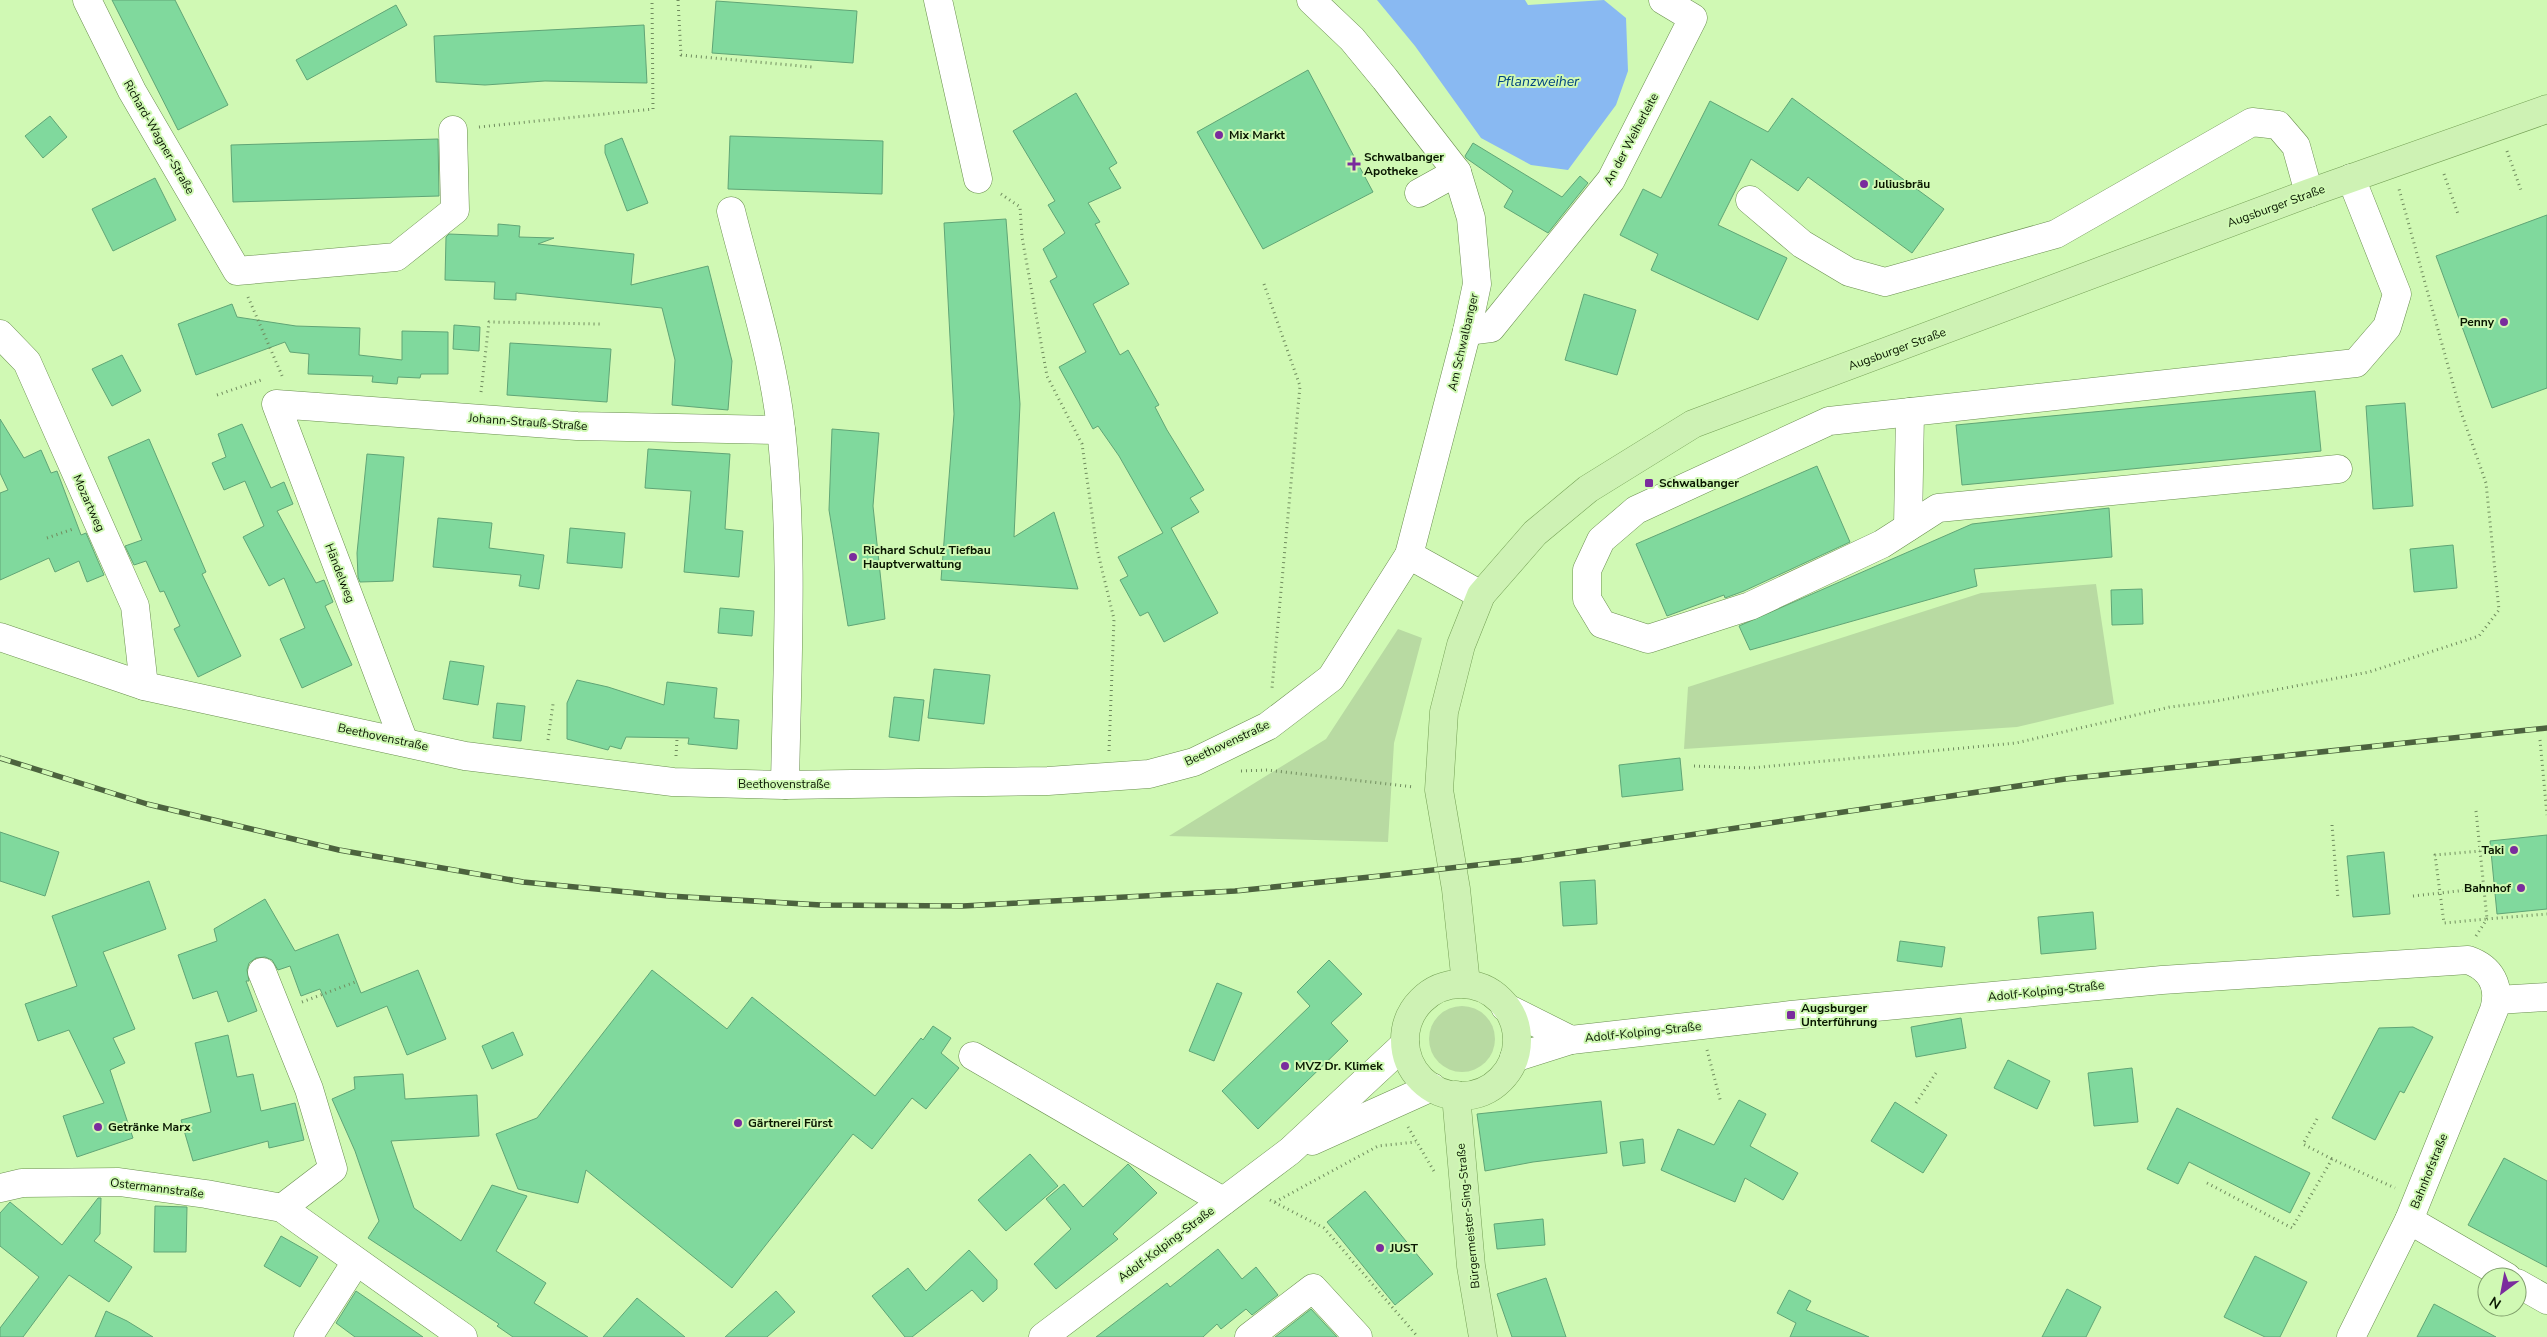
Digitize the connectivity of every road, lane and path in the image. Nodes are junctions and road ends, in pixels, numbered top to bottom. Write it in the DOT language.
graph roads {
  1 [pos="86,0"];
  2 [pos="652,0"];
  3 [pos="678,0"];
  4 [pos="938,0"];
  5 [pos="1311,0"];
  6 [pos="1664,0"];
  7 [pos="812,67"];
  8 [pos="2547,109"];
  9 [pos="2498,127"];
  10 [pos="453,130"];
  11 [pos="2436,149"];
  12 [pos="2392,164"];
  13 [pos="1457,172"];
  14 [pos="2351,178"];
  15 [pos="978,179"];
  16 [pos="1419,193"];
  17 [pos="2308,193"];
  18 [pos="2522,193"];
  19 [pos="1750,200"];
  20 [pos="731,211"];
  21 [pos="2458,214"];
  22 [pos="237,271"];
  23 [pos="1264,284"];
  24 [pos="600,324"];
  25 [pos="1467,331"];
  26 [pos="0,334"];
  27 [pos="282,374"];
  28 [pos="272,377"];
  29 [pos="263,380"];
  30 [pos="217,395"];
  31 [pos="286,405"];
  32 [pos="1910,412"];
  33 [pos="478,419"];
  34 [pos="781,430"];
  35 [pos="2338,469"];
  36 [pos="1908,527"];
  37 [pos="1409,555"];
  38 [pos="1481,595"];
  39 [pos="0,637"];
  40 [pos="144,686"];
  41 [pos="553,704"];
  42 [pos="1268,726"];
  43 [pos="2540,740"];
  44 [pos="404,742"];
  45 [pos="1694,766"];
  46 [pos="545,767"];
  47 [pos="1238,771"];
  48 [pos="1108,777"];
  49 [pos="785,785"];
  50 [pos="1439,790"];
  51 [pos="2476,811"];
  52 [pos="2547,815"];
  53 [pos="2332,825"];
  54 [pos="2480,850"];
  55 [pos="2467,890"];
  56 [pos="2440,893"];
  57 [pos="2413,896"];
  58 [pos="2338,899"];
  59 [pos="2547,914"];
  60 [pos="2488,919"];
  61 [pos="2460,959"];
  62 [pos="262,972"];
  63 [pos="358,981"];
  64 [pos="1455,985"];
  65 [pos="2547,997"];
  66 [pos="2497,1000"];
  67 [pos="1505,1007"];
  68 [pos="278,1011"];
  69 [pos="1701,1026"];
  70 [pos="1570,1040"];
  71 [pos="1405,1044"];
  72 [pos="972,1056"];
  73 [pos="1514,1058"];
  74 [pos="1936,1073"];
  75 [pos="1444,1091"];
  76 [pos="1721,1102"];
  77 [pos="1396,1103"];
  78 [pos="1916,1103"];
  79 [pos="2317,1119"];
  80 [pos="1416,1142"];
  81 [pos="1290,1151"];
  82 [pos="2332,1159"];
  83 [pos="1463,1174"];
  84 [pos="2207,1183"];
  85 [pos="1244,1185"];
  86 [pos="0,1188"];
  87 [pos="1223,1202"];
  88 [pos="1275,1202"];
  89 [pos="282,1208"];
  90 [pos="2413,1209"];
  91 [pos="356,1262"];
  92 [pos="2493,1267"];
  93 [pos="2527,1289"];
  94 [pos="2547,1300"];
  95 [pos="308,1337"];
  96 [pos="462,1337"];
  97 [pos="1043,1337"];
  98 [pos="1249,1337"];
  99 [pos="1358,1337"];
  100 [pos="1418,1337"];
  101 [pos="1483,1337"];
  102 [pos="2351,1337"];
  1 -- 22 [label="street, Richard-Wagner-Straße"];
  2 -- 10 [label="path"];
  3 -- 7 [label="path"];
  4 -- 15 [label="street"];
  5 -- 13 [label="street, Am Schwalbanger"];
  6 -- 25 [label="street, An der Weiherleite"];
  8 -- 9 [label="main road, Augsburger Straße"];
  9 -- 11 [label="main road, Augsburger Straße"];
  9 -- 18 [label="path"];
  10 -- 22 [label="street"];
  11 -- 12 [label="main road, Augsburger Straße"];
  11 -- 21 [label="path"];
  12 -- 14 [label="main road, Augsburger Straße"];
  12 -- 45 [label="path"];
  13 -- 16 [label="street"];
  13 -- 25 [label="street, Am Schwalbanger"];
  14 -- 17 [label="main road, Augsburger Straße"];
  14 -- 32 [label="street"];
  15 -- 48 [label="path"];
  17 -- 19 [label="street"];
  17 -- 38 [label="main road, Augsburger Straße"];
  20 -- 34 [label="street"];
  22 -- 27 [label="path"];
  23 -- 42 [label="path"];
  24 -- 33 [label="path"];
  25 -- 37 [label="street, Am Schwalbanger"];
  26 -- 40 [label="street, Mozartweg"];
  27 -- 28 [label="path"];
  27 -- 31 [label="path"];
  29 -- 30 [label="path"];
  31 -- 33 [label="street, Johann-Strauß-Straße"];
  31 -- 44 [label="street, Händelweg"];
  32 -- 36 [label="street"];
  32 -- 36 [label="street"];
  33 -- 34 [label="street, Johann-Strauß-Straße"];
  34 -- 49 [label="street"];
  35 -- 36 [label="street"];
  37 -- 38 [label="street"];
  37 -- 42 [label="street, Beethovenstraße"];
  38 -- 50 [label="main road, Augsburger Straße"];
  39 -- 40 [label="street, Beethovenstraße"];
  40 -- 44 [label="street, Beethovenstraße"];
  41 -- 46 [label="path"];
  42 -- 48 [label="street, Beethovenstraße"];
  43 -- 52 [label="path"];
  44 -- 46 [label="street, Beethovenstraße"];
  46 -- 49 [label="street, Beethovenstraße"];
  47 -- 50 [label="path"];
  48 -- 49 [label="street, Beethovenstraße"];
  50 -- 64 [label="main road"];
  51 -- 54 [label="path"];
  53 -- 58 [label="path"];
  54 -- 56 [label="path"];
  54 -- 60 [label="path"];
  55 -- 56 [label="path"];
  56 -- 57 [label="path"];
  56 -- 60 [label="path"];
  59 -- 60 [label="path"];
  60 -- 61 [label="path"];
  61 -- 66 [label="street, Adolf-Kolping-Straße"];
  61 -- 69 [label="street, Adolf-Kolping-Straße"];
  62 -- 68 [label="street"];
  63 -- 68 [label="path"];
  64 -- 67 [label="main road"];
  64 -- 71 [label="main road"];
  65 -- 66 [label="street"];
  66 -- 90 [label="street, Bahnhofstraße"];
  67 -- 70 [label="street, Adolf-Kolping-Straße"];
  67 -- 73 [label="main road"];
  68 -- 89 [label="street"];
  69 -- 70 [label="street, Adolf-Kolping-Straße"];
  69 -- 76 [label="path"];
  70 -- 73 [label="street, Adolf-Kolping-Straße"];
  71 -- 75 [label="main road"];
  71 -- 81 [label="street, Adolf-Kolping-Straße"];
  72 -- 87 [label="street"];
  73 -- 75 [label="main road"];
  74 -- 78 [label="path"];
  75 -- 77 [label="street, Adolf-Kolping-Straße"];
  75 -- 83 [label="main road, Bürgermeister-Sing-Straße"];
  77 -- 80 [label="path"];
  77 -- 81 [label="street, Adolf-Kolping-Straße"];
  79 -- 82 [label="path"];
  80 -- 83 [label="path"];
  80 -- 88 [label="path"];
  81 -- 85 [label="street, Adolf-Kolping-Straße"];
  82 -- 84 [label="path"];
  82 -- 90 [label="path"];
  83 -- 101 [label="main road, Bürgermeister-Sing-Straße"];
  85 -- 87 [label="street, Adolf-Kolping-Straße"];
  85 -- 88 [label="path"];
  86 -- 89 [label="street, Ostermannstraße"];
  87 -- 97 [label="street, Adolf-Kolping-Straße"];
  88 -- 100 [label="path"];
  89 -- 91 [label="street, Ostermannstraße"];
  90 -- 92 [label="street"];
  90 -- 102 [label="street, Bahnhofstraße"];
  91 -- 95 [label="street"];
  91 -- 96 [label="street, Ostermannstraße"];
  93 -- 94 [label="street"];
  98 -- 99 [label="street"];
}
